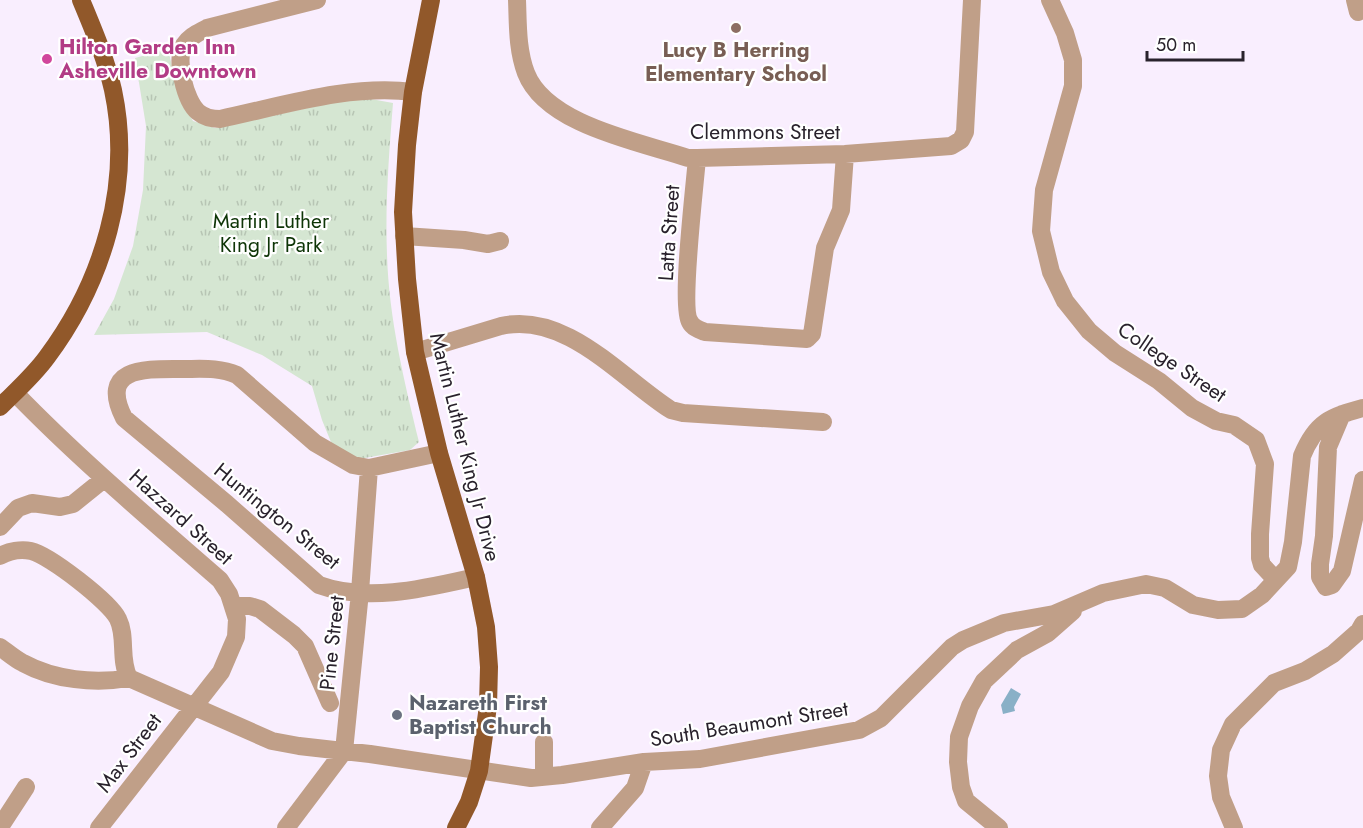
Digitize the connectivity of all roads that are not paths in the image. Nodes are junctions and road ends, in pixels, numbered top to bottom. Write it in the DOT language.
graph roads {
  1 [pos="81,0"];
  2 [pos="316,0"];
  3 [pos="431,0"];
  4 [pos="518,0"];
  5 [pos="972,0"];
  6 [pos="1050,0"];
  7 [pos="413,92"];
  8 [pos="845,154"];
  9 [pos="697,158"];
  10 [pos="404,236"];
  11 [pos="500,241"];
  12 [pos="415,352"];
  13 [pos="15,393"];
  14 [pos="0,407"];
  15 [pos="1363,408"];
  16 [pos="1342,414"];
  17 [pos="823,422"];
  18 [pos="440,453"];
  19 [pos="369,468"];
  20 [pos="104,478"];
  21 [pos="1363,480"];
  22 [pos="0,527"];
  23 [pos="0,556"];
  24 [pos="476,577"];
  25 [pos="1275,579"];
  26 [pos="360,592"];
  27 [pos="1086,600"];
  28 [pos="234,606"];
  29 [pos="1363,624"];
  30 [pos="0,647"];
  31 [pos="129,678"];
  32 [pos="330,703"];
  33 [pos="194,705"];
  34 [pos="544,742"];
  35 [pos="344,751"];
  36 [pos="644,762"];
  37 [pos="479,771"];
  38 [pos="544,777"];
  39 [pos="26,787"];
  40 [pos="0,827"];
  41 [pos="99,828"];
  42 [pos="286,828"];
  43 [pos="456,828"];
  44 [pos="600,828"];
  45 [pos="999,828"];
  46 [pos="1234,828"];
  1 -- 13 [label="main road"];
  2 -- 7 [label="street"];
  3 -- 7 [label="main road, Martin Luther King Jr Drive"];
  4 -- 9 [label="street, Clemmons Street"];
  5 -- 8 [label="street, Clemmons Street"];
  6 -- 25 [label="street, College Street"];
  7 -- 10 [label="main road, Martin Luther King Jr Drive"];
  8 -- 9 [label="street, Clemmons Street"];
  8 -- 9 [label="street, Latta Street"];
  10 -- 11 [label="street"];
  10 -- 12 [label="main road, Martin Luther King Jr Drive"];
  12 -- 17 [label="street"];
  12 -- 18 [label="main road, Martin Luther King Jr Drive"];
  13 -- 14 [label="main road"];
  13 -- 20 [label="street, Hazzard Street"];
  15 -- 16 [label="street"];
  16 -- 21 [label="street"];
  16 -- 25 [label="street"];
  18 -- 19 [label="street"];
  18 -- 24 [label="main road, Martin Luther King Jr Drive"];
  19 -- 26 [label="street, Pine Street"];
  19 -- 26 [label="street, Huntington Street"];
  20 -- 22 [label="street"];
  20 -- 28 [label="street, Hazzard Street"];
  23 -- 31 [label="street"];
  24 -- 26 [label="street, Huntington Street"];
  24 -- 37 [label="main road, Martin Luther King Jr Drive"];
  25 -- 27 [label="street, South Beaumont Street"];
  26 -- 35 [label="street, Pine Street"];
  27 -- 36 [label="street, South Beaumont Street"];
  27 -- 45 [label="street"];
  28 -- 32 [label="street"];
  28 -- 33 [label="street, Hazzard Street"];
  29 -- 46 [label="street"];
  30 -- 31 [label="street"];
  31 -- 33 [label="street"];
  33 -- 35 [label="street"];
  33 -- 41 [label="street, Max Street"];
  34 -- 38 [label="street"];
  35 -- 37 [label="street"];
  35 -- 42 [label="street"];
  36 -- 38 [label="street"];
  36 -- 44 [label="street, South Beaumont Street"];
  37 -- 38 [label="street"];
  37 -- 43 [label="main road, Martin Luther King Jr Drive"];
  39 -- 40 [label="street"];
}
